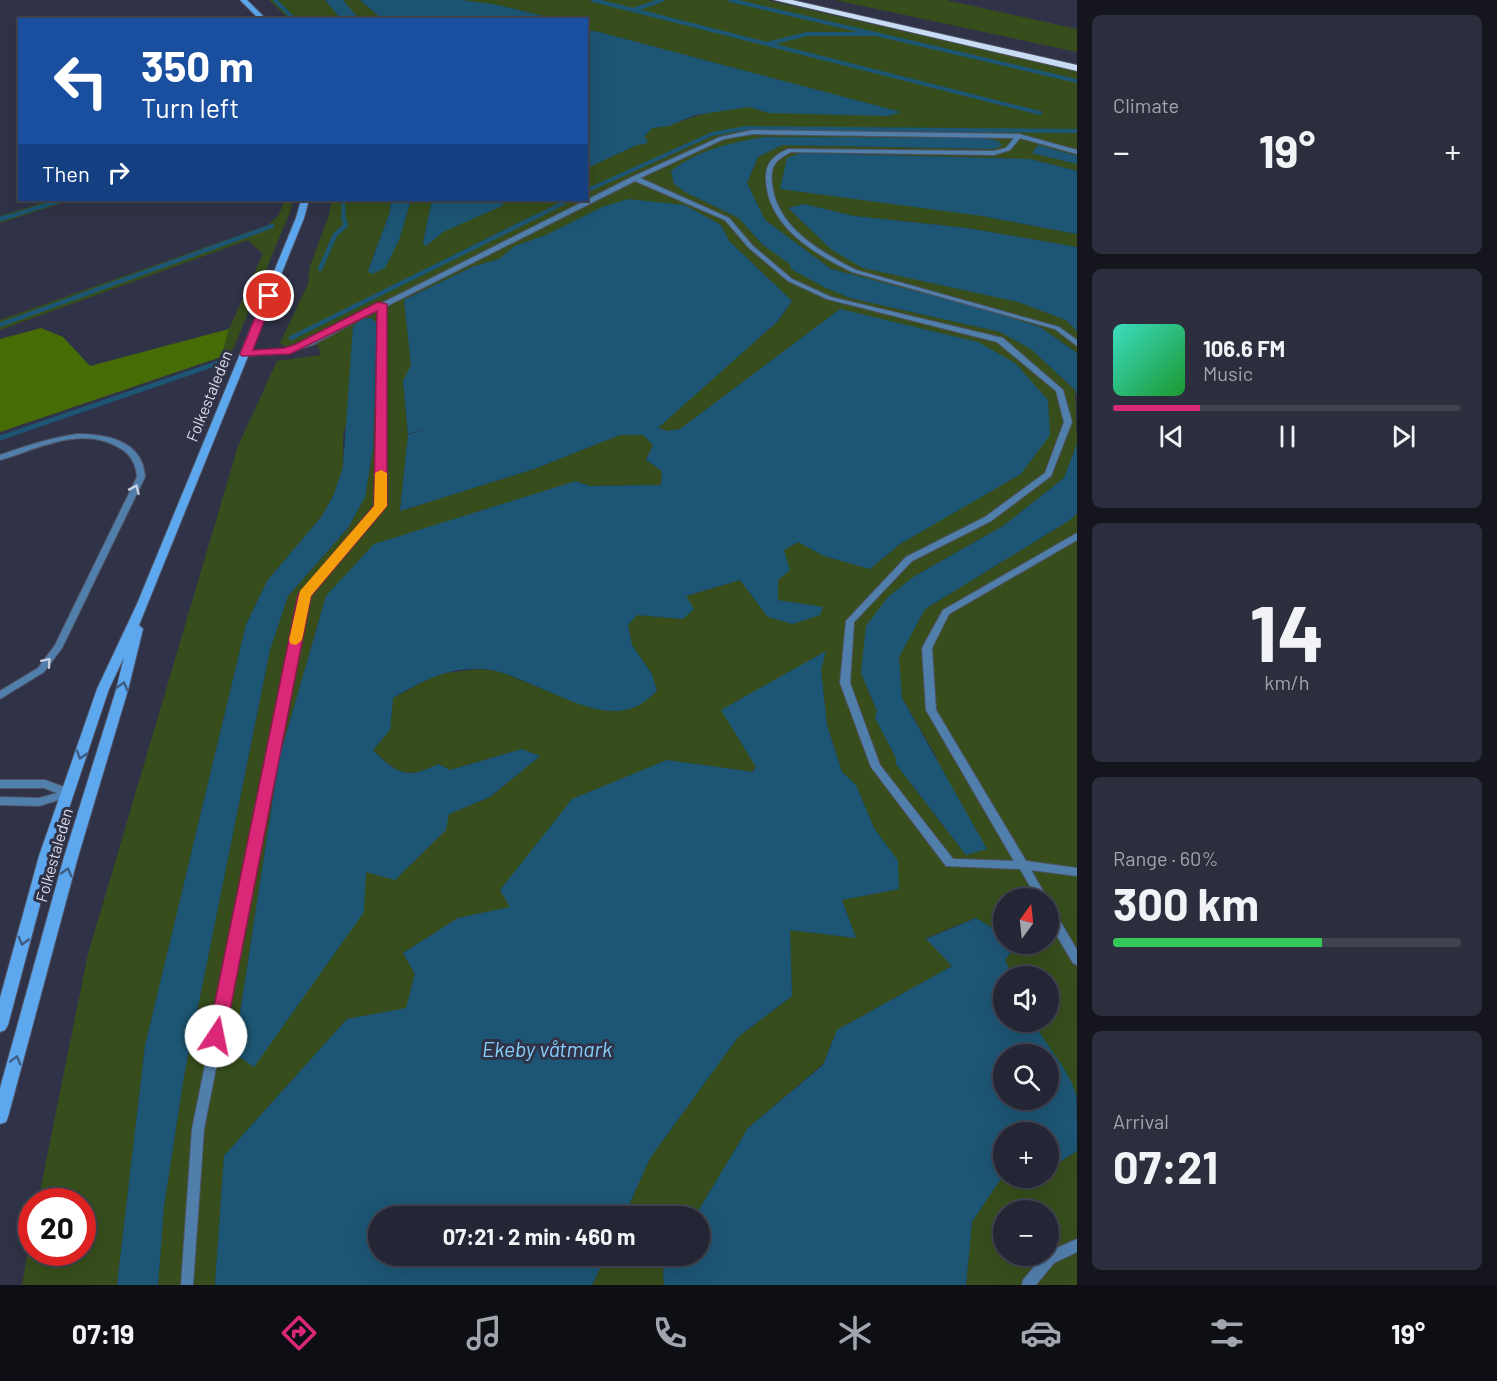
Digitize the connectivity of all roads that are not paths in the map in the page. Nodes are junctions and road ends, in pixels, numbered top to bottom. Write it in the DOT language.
graph roads {
  1 [pos="243,0"];
  2 [pos="780,0"];
  3 [pos="808,0"];
  4 [pos="262,18"];
  5 [pos="1077,61"];
  6 [pos="1077,68"];
  7 [pos="1019,136"];
  8 [pos="1077,152"];
  9 [pos="634,178"];
  10 [pos="305,201"];
  11 [pos="382,304"];
  12 [pos="1077,344"];
  13 [pos="246,354"];
  14 [pos="0,458"];
  15 [pos="1077,536"];
  16 [pos="143,604"];
  17 [pos="0,696"];
  18 [pos="0,784"];
  19 [pos="68,793"];
  20 [pos="91,794"];
  21 [pos="0,801"];
  22 [pos="1023,865"];
  23 [pos="1077,872"];
  24 [pos="1036,888"];
  25 [pos="1059,929"];
  26 [pos="1077,960"];
  27 [pos="0,1025"];
  28 [pos="0,1117"];
  29 [pos="1077,1245"];
  30 [pos="187,1285"];
  31 [pos="1028,1285"];
  1 -- 4 [label="main road"];
  2 -- 6 [label="highway"];
  3 -- 5 [label="highway"];
  7 -- 8 [label="lane"];
  7 -- 9 [label="lane"];
  7 -- 12 [label="lane"];
  9 -- 11 [label="lane"];
  9 -- 22 [label="lane"];
  10 -- 13 [label="main road, Folkestaleden"];
  11 -- 13 [label="lane"];
  11 -- 30 [label="lane"];
  13 -- 16 [label="main road, Folkestaleden"];
  17 -- 14 [label="lane, one-way"];
  15 -- 22 [label="lane"];
  16 -- 19 [label="main road, Folkestaleden, one-way"];
  20 -- 16 [label="main road, Folkestaleden, one-way"];
  18 -- 19 [label="lane"];
  19 -- 20 [label="main road"];
  19 -- 21 [label="lane"];
  19 -- 27 [label="main road, Folkestaleden, one-way"];
  28 -- 20 [label="main road, Folkestaleden, one-way"];
  22 -- 23 [label="lane"];
  22 -- 24 [label="lane"];
  25 -- 26 [label="lane"];
  29 -- 31 [label="lane"];
}
